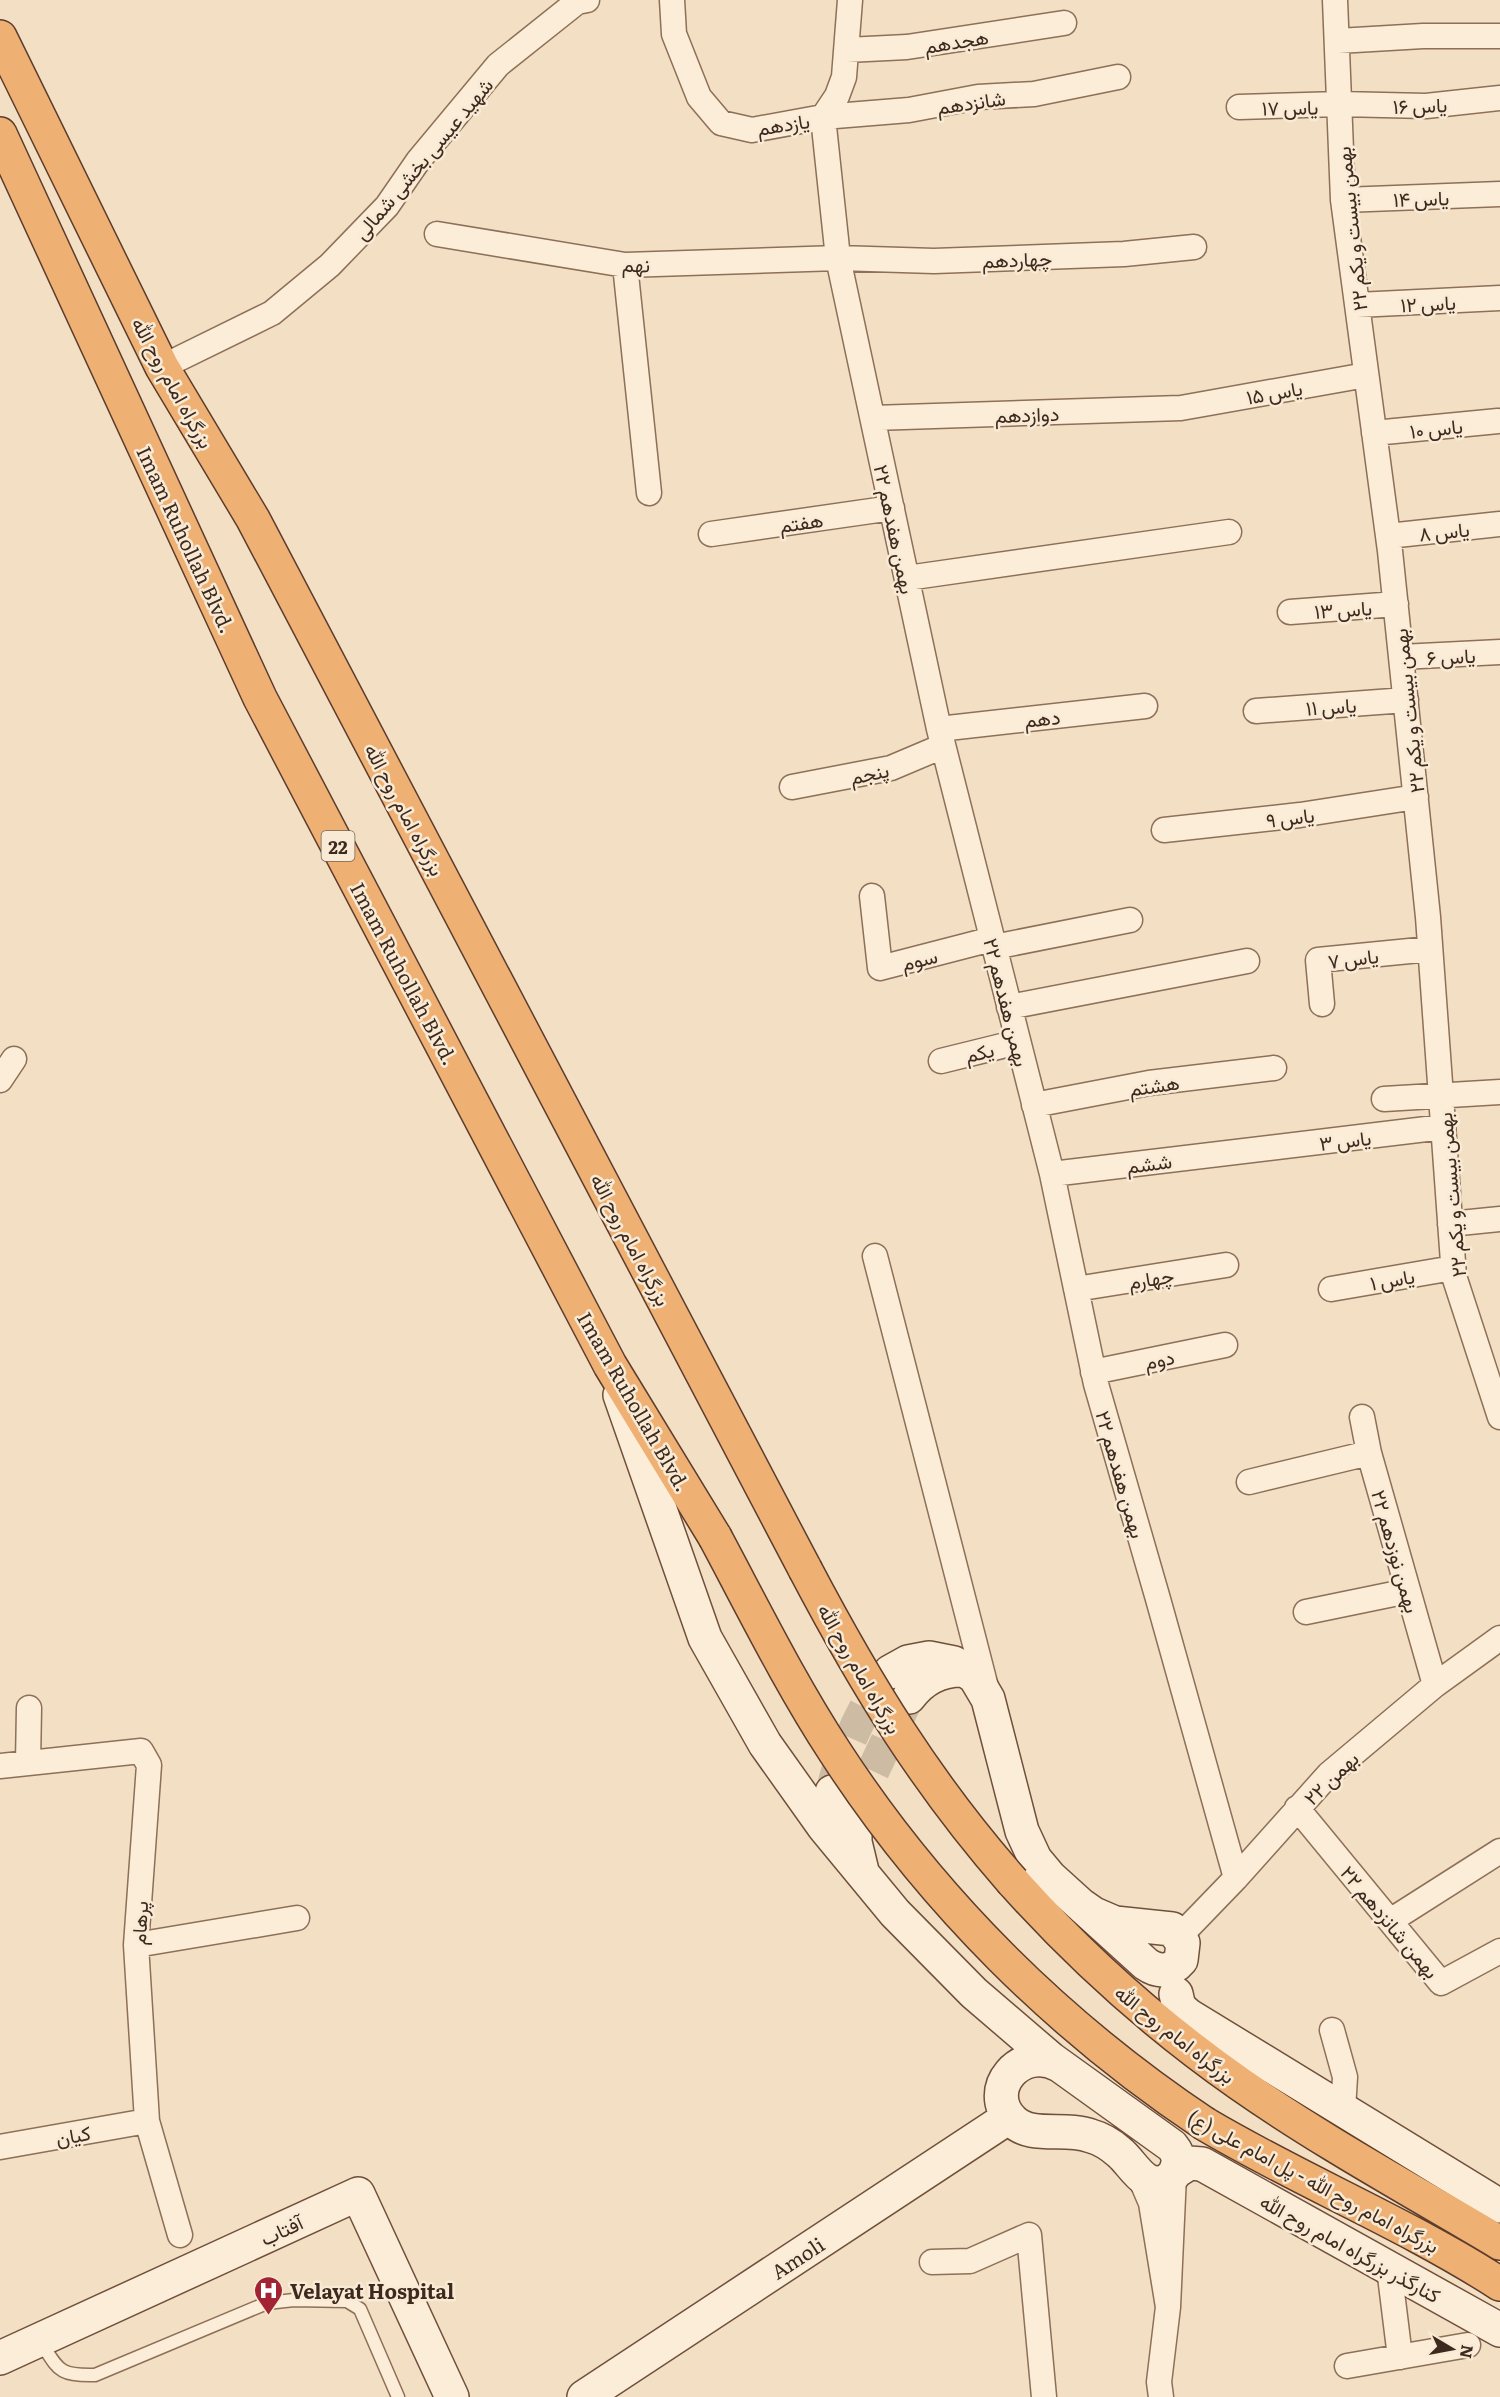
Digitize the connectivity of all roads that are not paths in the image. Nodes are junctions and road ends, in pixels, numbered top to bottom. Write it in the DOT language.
graph roads {
  1 [pos="587,0"];
  2 [pos="672,0"];
  3 [pos="850,0"];
  4 [pos="1335,0"];
  5 [pos="1064,23"];
  6 [pos="1500,36"];
  7 [pos="0,37"];
  8 [pos="1338,41"];
  9 [pos="847,50"];
  10 [pos="1118,77"];
  11 [pos="1500,98"];
  12 [pos="1340,104"];
  13 [pos="1239,107"];
  14 [pos="823,117"];
  15 [pos="0,134"];
  16 [pos="1500,194"];
  17 [pos="1343,200"];
  18 [pos="437,234"];
  19 [pos="1194,247"];
  20 [pos="838,258"];
  21 [pos="625,265"];
  22 [pos="1500,298"];
  23 [pos="1357,305"];
  24 [pos="162,367"];
  25 [pos="1366,375"];
  26 [pos="1181,408"];
  27 [pos="873,418"];
  28 [pos="1498,421"];
  29 [pos="1374,434"];
  30 [pos="649,493"];
  31 [pos="892,508"];
  32 [pos="1500,524"];
  33 [pos="1230,532"];
  34 [pos="711,534"];
  35 [pos="1388,536"];
  36 [pos="906,578"];
  37 [pos="1396,604"];
  38 [pos="1290,612"];
  39 [pos="1500,652"];
  40 [pos="1401,657"];
  41 [pos="1406,700"];
  42 [pos="1145,706"];
  43 [pos="1256,711"];
  44 [pos="941,738"];
  45 [pos="792,787"];
  46 [pos="1416,797"];
  47 [pos="1164,830"];
  48 [pos="872,896"];
  49 [pos="1130,920"];
  50 [pos="993,943"];
  51 [pos="1431,949"];
  52 [pos="1247,961"];
  53 [pos="1322,1004"];
  54 [pos="1009,1007"];
  55 [pos="1018,1042"];
  56 [pos="14,1059"];
  57 [pos="941,1061"];
  58 [pos="1274,1068"];
  59 [pos="0,1080"];
  60 [pos="1500,1092"];
  61 [pos="1441,1095"];
  62 [pos="1384,1099"];
  63 [pos="1034,1105"];
  64 [pos="1443,1127"];
  65 [pos="1247,1151"];
  66 [pos="1052,1174"];
  67 [pos="1500,1220"];
  68 [pos="1450,1224"];
  69 [pos="875,1256"];
  70 [pos="1226,1265"];
  71 [pos="1454,1268"];
  72 [pos="1076,1289"];
  73 [pos="1331,1289"];
  74 [pos="1225,1345"];
  75 [pos="610,1365"];
  76 [pos="1093,1372"];
  77 [pos="1362,1417"];
  78 [pos="1500,1417"];
  79 [pos="1369,1453"];
  80 [pos="1249,1482"];
  81 [pos="715,1537"];
  82 [pos="1408,1592"];
  83 [pos="1306,1612"];
  84 [pos="1500,1638"];
  85 [pos="900,1684"];
  86 [pos="1435,1685"];
  87 [pos="989,1702"];
  88 [pos="29,1708"];
  89 [pos="28,1763"];
  90 [pos="0,1766"];
  91 [pos="832,1792"];
  92 [pos="1298,1808"];
  93 [pos="855,1819"];
  94 [pos="1500,1851"];
  95 [pos="844,1853"];
  96 [pos="1236,1878"];
  97 [pos="869,1884"];
  98 [pos="297,1918"];
  99 [pos="1390,1921"];
  100 [pos="136,1945"];
  101 [pos="1180,1948"];
  102 [pos="1500,1951"];
  103 [pos="1176,1994"];
  104 [pos="981,1999"];
  105 [pos="1332,2030"];
  106 [pos="1206,2059"];
  107 [pos="1059,2065"];
  108 [pos="1006,2103"];
  109 [pos="1343,2110"];
  110 [pos="147,2121"];
  111 [pos="0,2147"];
  112 [pos="1184,2170"];
  113 [pos="1139,2175"];
  114 [pos="1500,2206"];
  115 [pos="180,2235"];
  116 [pos="1500,2243"];
  117 [pos="932,2262"];
  118 [pos="1389,2268"];
  119 [pos="1500,2284"];
  120 [pos="1168,2307"];
  121 [pos="1500,2330"];
  122 [pos="39,2340"];
  123 [pos="1468,2345"];
  124 [pos="1400,2357"];
  125 [pos="0,2358"];
  126 [pos="1347,2366"];
  127 [pos="398,2397"];
  128 [pos="452,2397"];
  129 [pos="584,2397"];
  130 [pos="1044,2397"];
  131 [pos="1161,2397"];
  1 -- 24 [label="street, شهید عیسی بخشی شمالی"];
  2 -- 14 [label="street, یازدهم"];
  3 -- 9 [label="street, یازدهم"];
  4 -- 8 [label="street, ۲۲ بهمن بیست و یکم"];
  5 -- 9 [label="street, هجدهم"];
  6 -- 8 [label="street"];
  7 -- 24 [label="highway, بزرگراه امام روح الله"];
  8 -- 12 [label="street, ۲۲ بهمن بیست و یکم"];
  9 -- 14 [label="street, یازدهم"];
  10 -- 14 [label="street, شانزدهم"];
  11 -- 12 [label="street, یاس ۱۶"];
  12 -- 13 [label="street, یاس ۱۷"];
  12 -- 17 [label="street, ۲۲ بهمن بیست و یکم"];
  14 -- 20 [label="street, ۲۲ بهمن هفدهم"];
  15 -- 75 [label="highway, Imam Ruhollah Blvd. / 22"];
  16 -- 17 [label="street, یاس ۱۴"];
  17 -- 23 [label="street, ۲۲ بهمن بیست و یکم"];
  18 -- 21 [label="street, نهم"];
  19 -- 20 [label="street, چهاردهم"];
  20 -- 21 [label="street, نهم"];
  20 -- 27 [label="street, ۲۲ بهمن هفدهم"];
  21 -- 30 [label="street"];
  22 -- 23 [label="street, یاس ۱۲"];
  23 -- 25 [label="street, ۲۲ بهمن بیست و یکم"];
  24 -- 106 [label="highway, بزرگراه امام روح الله, bridge"];
  25 -- 26 [label="street, یاس ۱۵"];
  25 -- 29 [label="street, ۲۲ بهمن بیست و یکم"];
  26 -- 27 [label="street, دوازدهم"];
  27 -- 31 [label="street, ۲۲ بهمن هفدهم"];
  28 -- 29 [label="street, یاس ۱۰"];
  29 -- 35 [label="street, ۲۲ بهمن بیست و یکم"];
  31 -- 34 [label="street, هفتم"];
  31 -- 36 [label="street, ۲۲ بهمن هفدهم"];
  32 -- 35 [label="street, یاس ۸"];
  33 -- 36 [label="street"];
  35 -- 37 [label="street, ۲۲ بهمن بیست و یکم"];
  36 -- 44 [label="street, ۲۲ بهمن هفدهم"];
  37 -- 38 [label="street, یاس ۱۳"];
  37 -- 40 [label="street, ۲۲ بهمن بیست و یکم"];
  39 -- 40 [label="street, یاس ۶"];
  40 -- 41 [label="street, ۲۲ بهمن بیست و یکم"];
  41 -- 43 [label="street, یاس ۱۱"];
  41 -- 46 [label="street, ۲۲ بهمن بیست و یکم"];
  42 -- 44 [label="street, دهم"];
  44 -- 45 [label="street, پنجم"];
  44 -- 50 [label="street, ۲۲ بهمن هفدهم"];
  46 -- 47 [label="street, یاس ۹"];
  46 -- 51 [label="street, ۲۲ بهمن بیست و یکم"];
  48 -- 50 [label="street, سوم"];
  49 -- 50 [label="street"];
  50 -- 54 [label="street, ۲۲ بهمن هفدهم"];
  51 -- 53 [label="street, یاس ۷"];
  51 -- 61 [label="street, ۲۲ بهمن بیست و یکم"];
  52 -- 54 [label="street"];
  54 -- 55 [label="street, ۲۲ بهمن هفدهم"];
  55 -- 57 [label="street, یکم"];
  55 -- 63 [label="street, ۲۲ بهمن هفدهم"];
  56 -- 59 [label="street"];
  58 -- 63 [label="street, هشتم"];
  60 -- 61 [label="street"];
  61 -- 62 [label="street"];
  61 -- 64 [label="street, ۲۲ بهمن بیست و یکم"];
  63 -- 66 [label="street, ۲۲ بهمن هفدهم"];
  64 -- 65 [label="street, یاس ۳"];
  64 -- 68 [label="street, ۲۲ بهمن بیست و یکم"];
  65 -- 66 [label="street, ششم"];
  66 -- 72 [label="street, ۲۲ بهمن هفدهم"];
  67 -- 68 [label="street"];
  68 -- 71 [label="street, ۲۲ بهمن بیست و یکم"];
  69 -- 87 [label="street"];
  70 -- 72 [label="street, چهارم"];
  71 -- 73 [label="street, یاس ۱"];
  71 -- 78 [label="street, ۲۲ بهمن بیست و یکم"];
  72 -- 76 [label="street, ۲۲ بهمن هفدهم"];
  74 -- 76 [label="street, دوم"];
  75 -- 81 [label="highway, Imam Ruhollah Blvd. / 22"];
  75 -- 95 [label="main road"];
  76 -- 96 [label="street, ۲۲ بهمن هفدهم"];
  77 -- 79 [label="street, ۲۲ بهمن نوزدهم"];
  79 -- 80 [label="street"];
  79 -- 82 [label="street, ۲۲ بهمن نوزدهم"];
  81 -- 119 [label="highway, بزرگراه امام روح الله - پل امام علی (ع), bridge"];
  82 -- 83 [label="street"];
  82 -- 86 [label="street, ۲۲ بهمن نوزدهم"];
  84 -- 86 [label="street, ۲۲ بهمن"];
  85 -- 87 [label="main road"];
  86 -- 92 [label="street, ۲۲ بهمن"];
  87 -- 101 [label="main road"];
  88 -- 89 [label="street"];
  89 -- 90 [label="street, پرهام"];
  89 -- 100 [label="street, پرهام"];
  91 -- 95 [label="main road"];
  92 -- 96 [label="street, ۲۲ بهمن"];
  92 -- 99 [label="street, ۲۲ بهمن شانزدهم"];
  93 -- 97 [label="main road"];
  94 -- 99 [label="street"];
  95 -- 97 [label="main road"];
  96 -- 101 [label="street, ۲۲ بهمن"];
  97 -- 104 [label="main road"];
  98 -- 100 [label="street"];
  99 -- 102 [label="street, ۲۲ بهمن شانزدهم"];
  100 -- 110 [label="street, پرهام"];
  101 -- 103 [label="main road"];
  103 -- 106 [label="main road"];
  103 -- 109 [label="main road"];
  104 -- 107 [label="main road"];
  104 -- 108 [label="main road"];
  105 -- 109 [label="street"];
  106 -- 116 [label="highway, بزرگراه امام روح الله"];
  107 -- 108 [label="main road"];
  107 -- 112 [label="main road"];
  108 -- 113 [label="main road"];
  108 -- 129 [label="main road, Amoli"];
  109 -- 114 [label="main road"];
  110 -- 111 [label="street, کیان"];
  110 -- 115 [label="street, پرهام"];
  112 -- 113 [label="main road"];
  112 -- 118 [label="main road, کنارگذر بزرگراه امام روح الله"];
  112 -- 120 [label="street"];
  113 -- 120 [label="street"];
  117 -- 130 [label="street"];
  118 -- 121 [label="main road, کنارگذر بزرگراه امام روح الله"];
  118 -- 124 [label="street"];
  120 -- 131 [label="street"];
  122 -- 125 [label="main road, آفتاب"];
  122 -- 127 [label="lane"];
  122 -- 128 [label="main road, آفتاب"];
  123 -- 124 [label="street"];
  124 -- 126 [label="street"];
}
